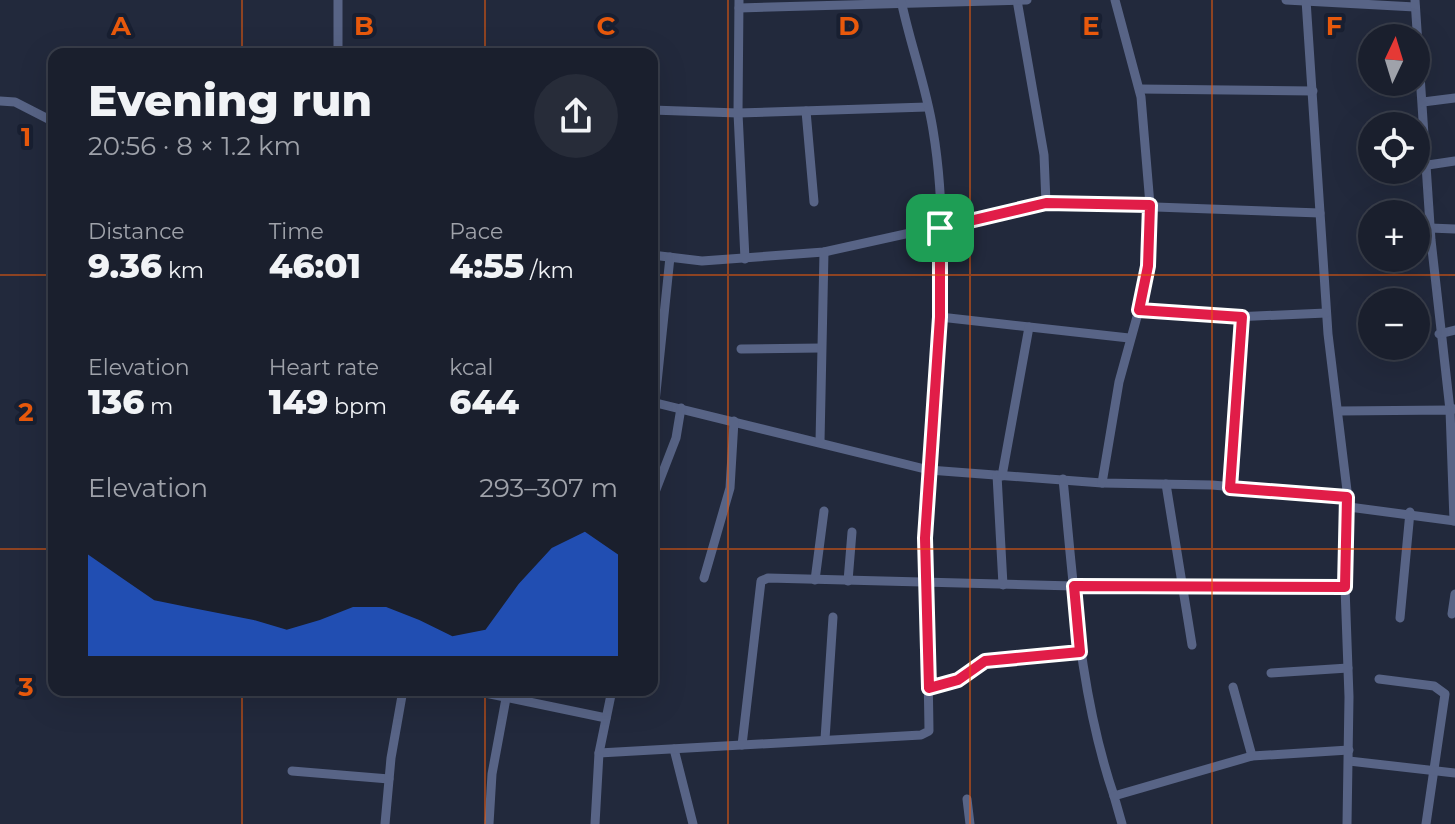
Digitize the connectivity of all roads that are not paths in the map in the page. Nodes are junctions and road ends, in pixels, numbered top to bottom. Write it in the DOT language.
graph roads {
  1 [pos="338,0"];
  2 [pos="1009,0"];
  3 [pos="1017,0"];
  4 [pos="1027,0"];
  5 [pos="1115,0"];
  6 [pos="1286,0"];
  7 [pos="1306,1"];
  8 [pos="901,2"];
  9 [pos="739,4"];
  10 [pos="1415,4"];
  11 [pos="338,48"];
  12 [pos="1140,89"];
  13 [pos="1313,91"];
  14 [pos="1455,98"];
  15 [pos="0,101"];
  16 [pos="1423,102"];
  17 [pos="927,107"];
  18 [pos="658,110"];
  19 [pos="806,111"];
  20 [pos="1424,112"];
  21 [pos="738,113"];
  22 [pos="48,119"];
  23 [pos="1455,161"];
  24 [pos="1430,165"];
  25 [pos="814,202"];
  26 [pos="1046,203"];
  27 [pos="1150,205"];
  28 [pos="1320,213"];
  29 [pos="940,228"];
  30 [pos="1430,228"];
  31 [pos="1455,229"];
  32 [pos="824,252"];
  33 [pos="658,256"];
  34 [pos="670,257"];
  35 [pos="745,259"];
  36 [pos="1139,310"];
  37 [pos="1326,313"];
  38 [pos="940,317"];
  39 [pos="1242,317"];
  40 [pos="1029,327"];
  41 [pos="1455,330"];
  42 [pos="1439,334"];
  43 [pos="1129,338"];
  44 [pos="821,348"];
  45 [pos="741,349"];
  46 [pos="658,359"];
  47 [pos="658,403"];
  48 [pos="681,408"];
  49 [pos="1452,409"];
  50 [pos="1339,411"];
  51 [pos="734,421"];
  52 [pos="820,442"];
  53 [pos="1454,457"];
  54 [pos="929,470"];
  55 [pos="999,475"];
  56 [pos="1063,479"];
  57 [pos="1454,482"];
  58 [pos="1102,483"];
  59 [pos="658,484"];
  60 [pos="1166,484"];
  61 [pos="1230,488"];
  62 [pos="1348,502"];
  63 [pos="824,511"];
  64 [pos="1410,512"];
  65 [pos="1454,521"];
  66 [pos="852,532"];
  67 [pos="704,578"];
  68 [pos="815,580"];
  69 [pos="848,581"];
  70 [pos="927,583"];
  71 [pos="1003,585"];
  72 [pos="1181,585"];
  73 [pos="1074,586"];
  74 [pos="1345,587"];
  75 [pos="1455,594"];
  76 [pos="1452,614"];
  77 [pos="833,617"];
  78 [pos="1400,618"];
  79 [pos="1192,645"];
  80 [pos="1080,652"];
  81 [pos="1348,668"];
  82 [pos="1271,673"];
  83 [pos="1379,679"];
  84 [pos="1233,687"];
  85 [pos="929,688"];
  86 [pos="402,696"];
  87 [pos="506,696"];
  88 [pos="519,696"];
  89 [pos="611,696"];
  90 [pos="606,718"];
  91 [pos="825,739"];
  92 [pos="742,745"];
  93 [pos="674,749"];
  94 [pos="599,753"];
  95 [pos="1252,756"];
  96 [pos="1349,756"];
  97 [pos="292,771"];
  98 [pos="1435,771"];
  99 [pos="1455,773"];
  100 [pos="389,779"];
  101 [pos="1114,796"];
  102 [pos="967,799"];
  103 [pos="385,824"];
  104 [pos="489,824"];
  105 [pos="595,824"];
  106 [pos="693,824"];
  107 [pos="970,824"];
  108 [pos="1122,824"];
  109 [pos="1347,824"];
  110 [pos="1426,824"];
  1 -- 11 [label="street"];
  2 -- 3 [label="street"];
  2 -- 8 [label="street"];
  3 -- 4 [label="street"];
  3 -- 26 [label="street"];
  5 -- 12 [label="street"];
  6 -- 7 [label="street"];
  7 -- 10 [label="street"];
  7 -- 13 [label="street"];
  8 -- 9 [label="street"];
  8 -- 17 [label="street"];
  9 -- 21 [label="street"];
  10 -- 16 [label="street"];
  12 -- 13 [label="street"];
  12 -- 27 [label="street"];
  13 -- 28 [label="street"];
  14 -- 16 [label="street"];
  15 -- 22 [label="street"];
  16 -- 20 [label="street"];
  17 -- 19 [label="street"];
  17 -- 29 [label="street"];
  18 -- 21 [label="street"];
  19 -- 21 [label="street"];
  19 -- 25 [label="street"];
  21 -- 35 [label="street"];
  23 -- 24 [label="street"];
  26 -- 27 [label="street"];
  26 -- 29 [label="street"];
  27 -- 28 [label="street"];
  27 -- 36 [label="street"];
  28 -- 37 [label="street"];
  29 -- 32 [label="street"];
  29 -- 38 [label="street"];
  30 -- 31 [label="street"];
  30 -- 42 [label="street"];
  32 -- 35 [label="street"];
  32 -- 44 [label="street"];
  33 -- 34 [label="street"];
  34 -- 35 [label="street"];
  34 -- 46 [label="street"];
  36 -- 39 [label="street"];
  36 -- 43 [label="street"];
  37 -- 39 [label="street"];
  37 -- 50 [label="street"];
  38 -- 40 [label="street"];
  38 -- 54 [label="street"];
  39 -- 61 [label="street"];
  40 -- 43 [label="street"];
  40 -- 55 [label="street"];
  41 -- 42 [label="street"];
  42 -- 49 [label="street"];
  43 -- 58 [label="street"];
  44 -- 45 [label="street"];
  44 -- 52 [label="street"];
  47 -- 48 [label="street"];
  48 -- 51 [label="street"];
  48 -- 59 [label="street"];
  49 -- 50 [label="street"];
  49 -- 53 [label="street"];
  50 -- 62 [label="street"];
  51 -- 52 [label="street"];
  51 -- 67 [label="street"];
  52 -- 54 [label="street"];
  53 -- 57 [label="street"];
  54 -- 55 [label="street"];
  54 -- 70 [label="street"];
  55 -- 56 [label="street"];
  55 -- 71 [label="street"];
  56 -- 58 [label="street"];
  56 -- 73 [label="street"];
  57 -- 65 [label="street"];
  58 -- 60 [label="street"];
  60 -- 61 [label="street"];
  60 -- 72 [label="street"];
  61 -- 62 [label="street"];
  62 -- 64 [label="street"];
  62 -- 74 [label="street"];
  63 -- 68 [label="street"];
  64 -- 65 [label="street"];
  64 -- 78 [label="street"];
  66 -- 69 [label="street"];
  68 -- 69 [label="street"];
  68 -- 92 [label="street"];
  69 -- 70 [label="street"];
  70 -- 71 [label="street"];
  70 -- 85 [label="street"];
  71 -- 73 [label="street"];
  72 -- 73 [label="street"];
  72 -- 74 [label="street"];
  72 -- 79 [label="street"];
  73 -- 80 [label="street"];
  74 -- 81 [label="street"];
  75 -- 76 [label="street"];
  77 -- 91 [label="street"];
  80 -- 85 [label="street"];
  80 -- 101 [label="street"];
  81 -- 82 [label="street"];
  81 -- 96 [label="street"];
  83 -- 98 [label="street"];
  84 -- 95 [label="street"];
  85 -- 91 [label="street"];
  86 -- 100 [label="street"];
  87 -- 104 [label="street"];
  88 -- 90 [label="street"];
  89 -- 90 [label="street"];
  90 -- 94 [label="street"];
  91 -- 92 [label="street"];
  92 -- 93 [label="street"];
  93 -- 94 [label="street"];
  93 -- 106 [label="street"];
  94 -- 105 [label="street"];
  95 -- 96 [label="street"];
  95 -- 101 [label="street"];
  96 -- 98 [label="street"];
  96 -- 109 [label="street"];
  97 -- 100 [label="street"];
  98 -- 99 [label="street"];
  98 -- 110 [label="street"];
  100 -- 103 [label="street"];
  101 -- 108 [label="street"];
  102 -- 107 [label="street"];
}
